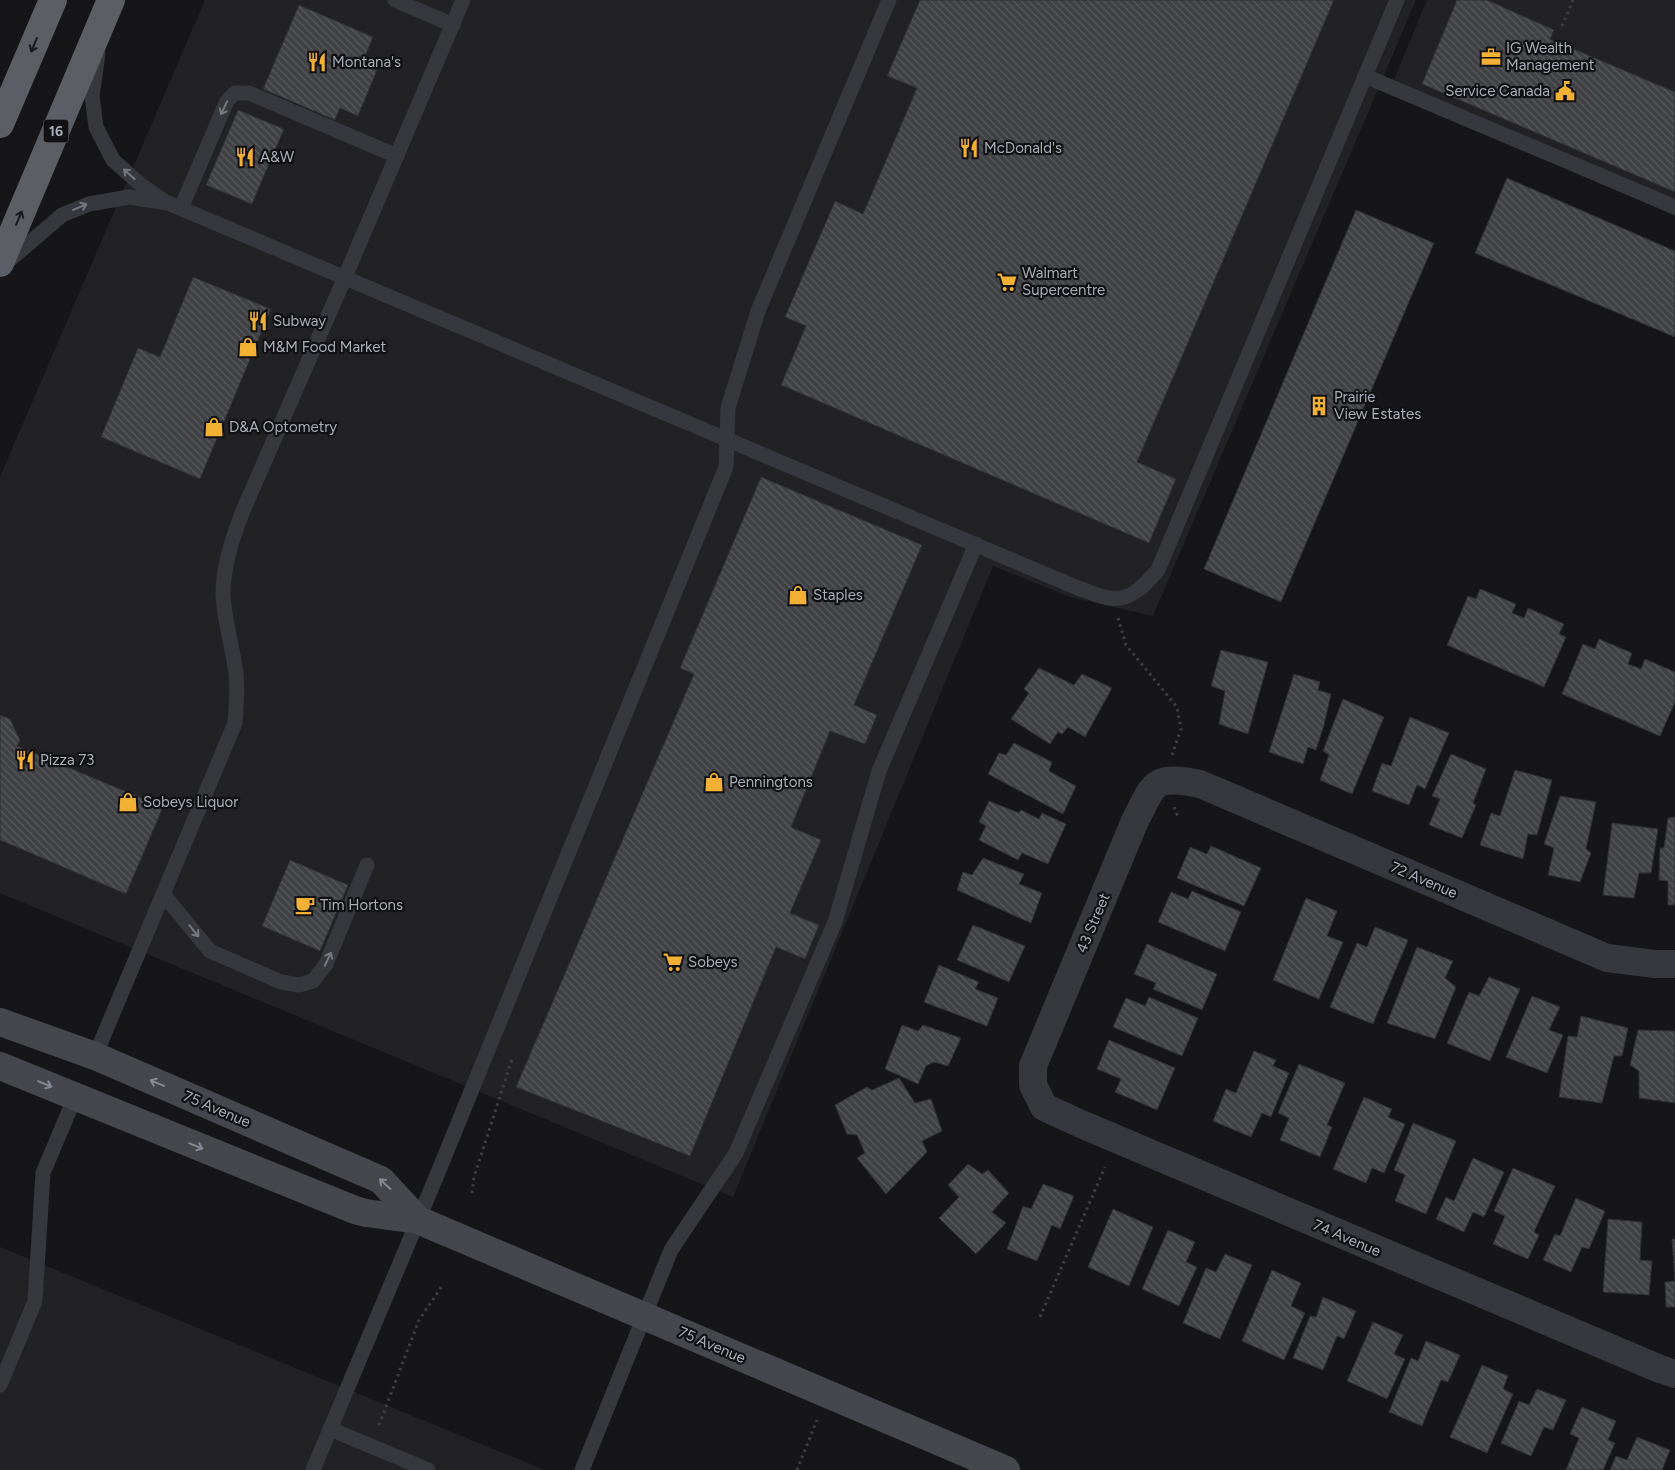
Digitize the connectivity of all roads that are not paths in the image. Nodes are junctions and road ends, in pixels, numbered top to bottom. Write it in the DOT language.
graph roads {
  1 [pos="53,0"];
  2 [pos="395,0"];
  3 [pos="463,0"];
  4 [pos="888,0"];
  5 [pos="1396,0"];
  6 [pos="106,12"];
  7 [pos="453,25"];
  8 [pos="1365,76"];
  9 [pos="0,124"];
  10 [pos="397,156"];
  11 [pos="174,206"];
  12 [pos="1675,206"];
  13 [pos="0,263"];
  14 [pos="0,268"];
  15 [pos="345,277"];
  16 [pos="726,438"];
  17 [pos="976,544"];
  18 [pos="1176,779"];
  19 [pos="367,865"];
  20 [pos="163,894"];
  21 [pos="1675,964"];
  22 [pos="0,1022"];
  23 [pos="95,1056"];
  24 [pos="0,1066"];
  25 [pos="1033,1085"];
  26 [pos="75,1097"];
  27 [pos="418,1220"];
  28 [pos="643,1317"];
  29 [pos="1675,1374"];
  30 [pos="0,1385"];
  31 [pos="330,1429"];
  32 [pos="313,1470"];
  33 [pos="428,1470"];
  34 [pos="582,1470"];
  35 [pos="1006,1470"];
  1 -- 9 [label="highway, one-way"];
  2 -- 7 [label="lane"];
  3 -- 7 [label="lane"];
  4 -- 16 [label="lane"];
  5 -- 8 [label="lane"];
  11 -- 6 [label="lane, one-way"];
  13 -- 6 [label="highway, 16, one-way"];
  7 -- 10 [label="lane"];
  8 -- 12 [label="lane"];
  8 -- 17 [label="lane"];
  10 -- 11 [label="lane, one-way"];
  10 -- 15 [label="lane"];
  14 -- 11 [label="lane, one-way"];
  11 -- 15 [label="lane"];
  15 -- 16 [label="lane"];
  15 -- 20 [label="lane"];
  16 -- 17 [label="lane"];
  16 -- 27 [label="lane"];
  17 -- 28 [label="lane"];
  18 -- 21 [label="street, 72 Avenue"];
  18 -- 25 [label="street, 43 Street"];
  20 -- 19 [label="lane, one-way"];
  20 -- 23 [label="lane"];
  22 -- 23 [label="main road, 75 Avenue"];
  27 -- 23 [label="main road, 75 Avenue, one-way"];
  24 -- 26 [label="main road, 75 Avenue, one-way"];
  25 -- 29 [label="street, 74 Avenue"];
  26 -- 27 [label="main road, 75 Avenue, one-way"];
  26 -- 30 [label="lane"];
  27 -- 28 [label="main road, 75 Avenue"];
  27 -- 31 [label="lane"];
  28 -- 34 [label="lane"];
  28 -- 35 [label="main road, 75 Avenue"];
  31 -- 32 [label="lane"];
  31 -- 33 [label="lane"];
}
